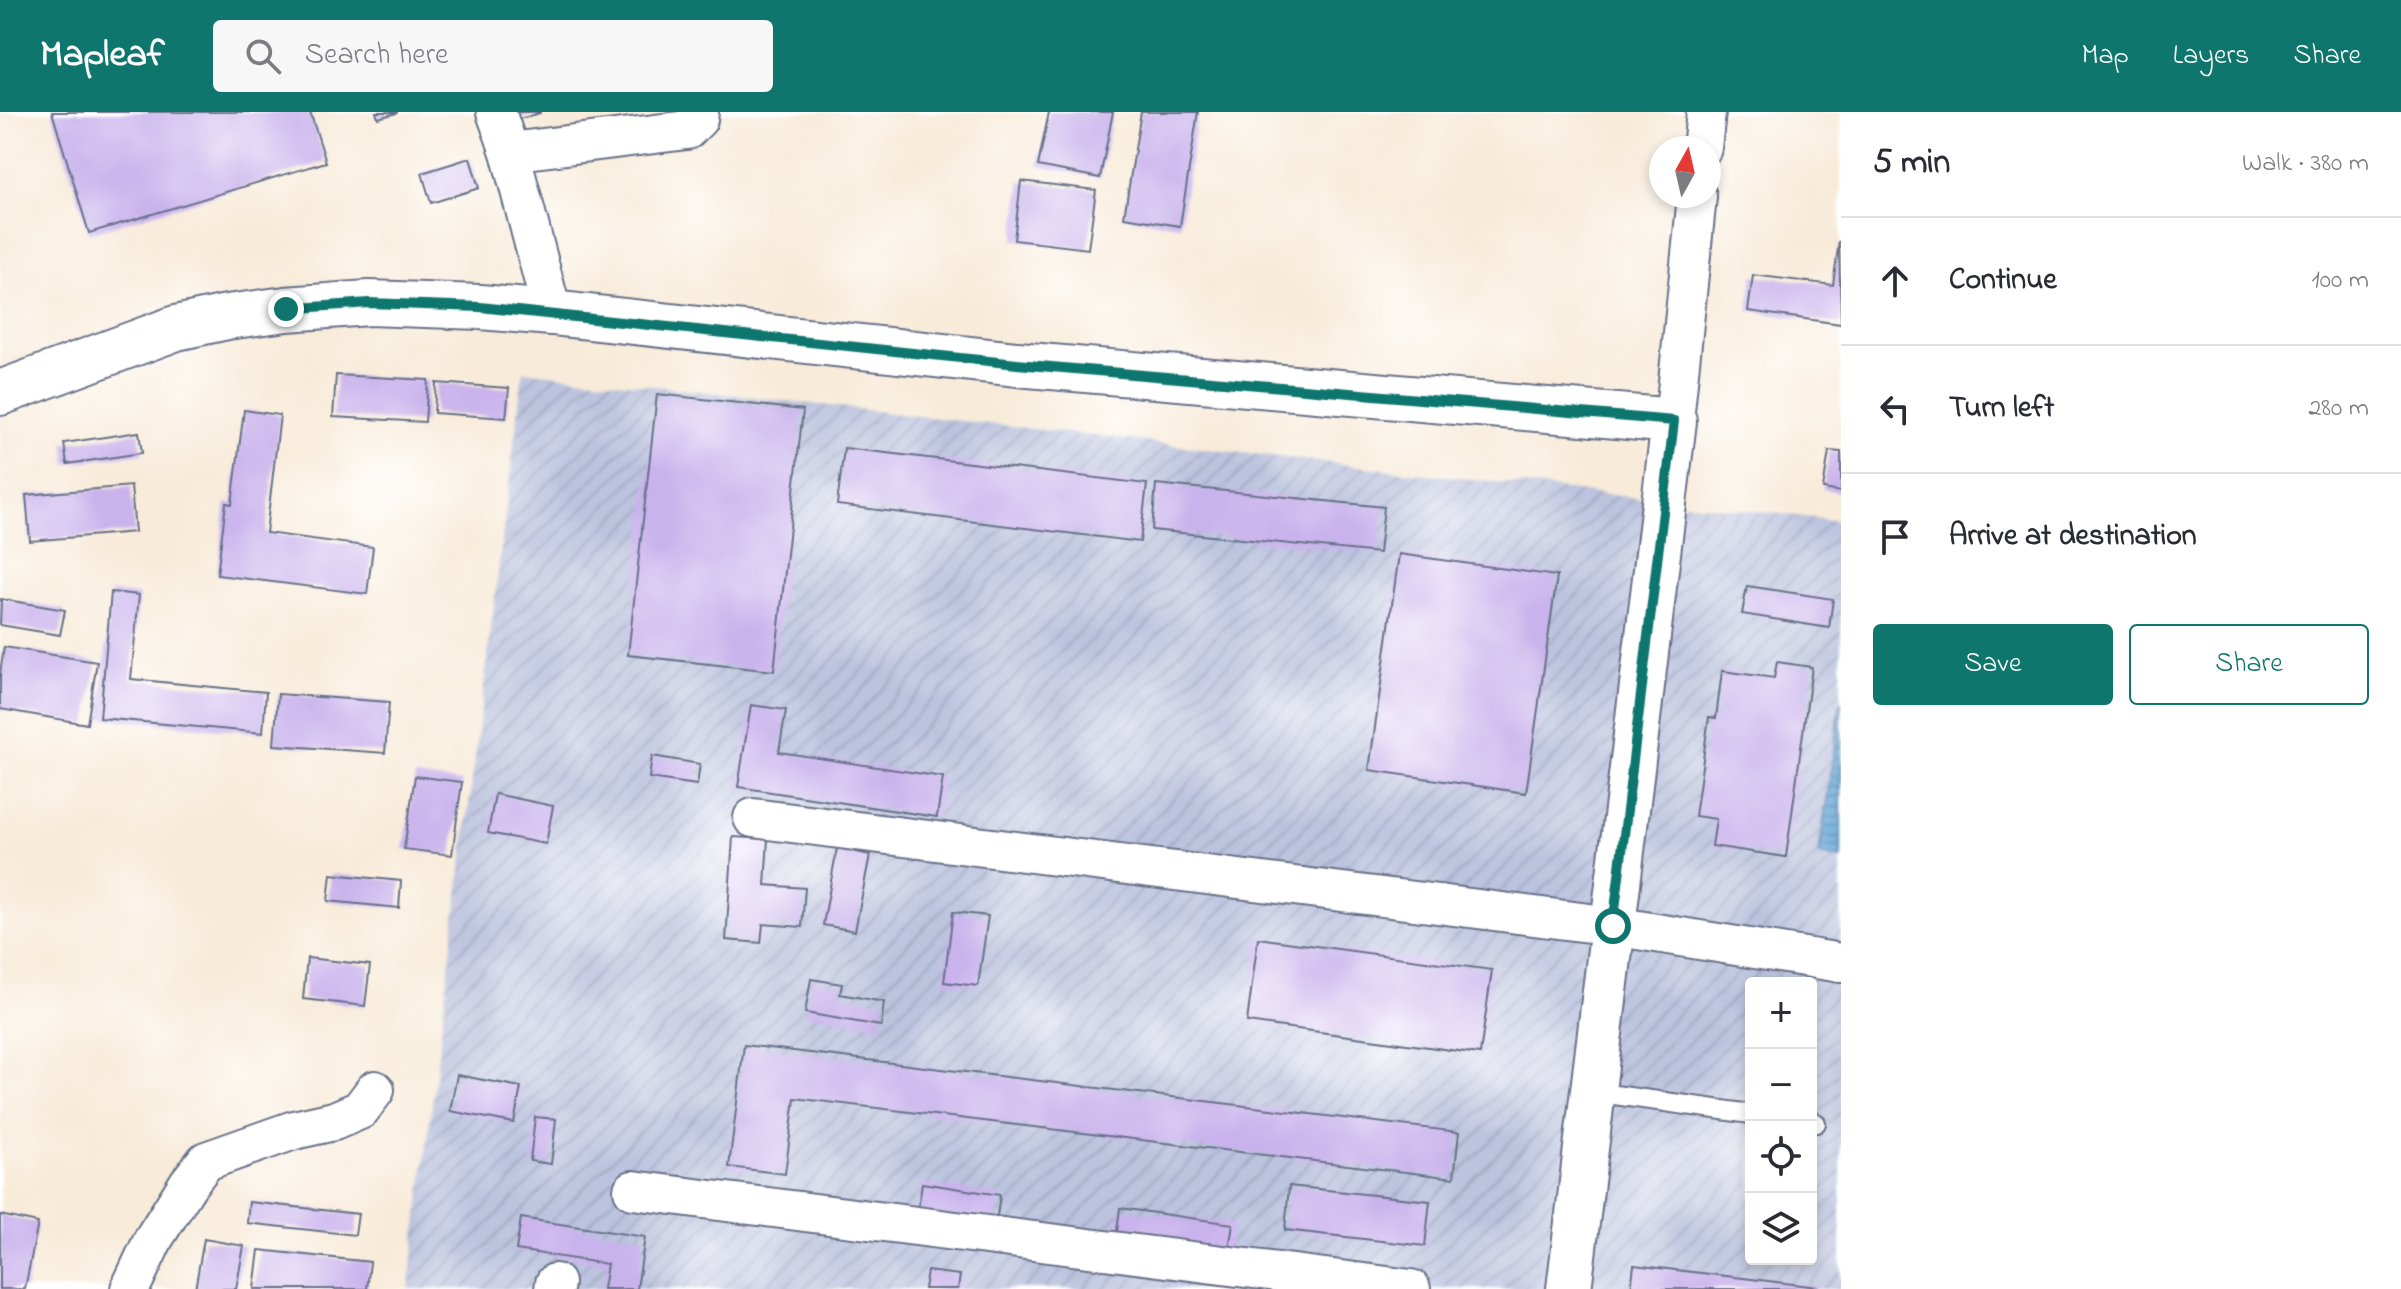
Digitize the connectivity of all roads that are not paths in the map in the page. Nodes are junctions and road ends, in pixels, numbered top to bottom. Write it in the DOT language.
graph roads {
  1 [pos="496,112"];
  2 [pos="699,112"];
  3 [pos="1706,112"];
  4 [pos="1703,136"];
  5 [pos="510,152"];
  6 [pos="1696,208"];
  7 [pos="552,313"];
  8 [pos="0,393"];
  9 [pos="1674,421"];
  10 [pos="753,818"];
  11 [pos="1613,926"];
  12 [pos="1841,963"];
  13 [pos="375,1090"];
  14 [pos="1593,1092"];
  15 [pos="1745,1113"];
  16 [pos="633,1190"];
  17 [pos="130,1289"];
  18 [pos="1411,1289"];
  19 [pos="1569,1289"];
  1 -- 5 [label="street"];
  2 -- 5 [label="street"];
  3 -- 4 [label="street"];
  5 -- 7 [label="street"];
  6 -- 9 [label="street"];
  7 -- 8 [label="street"];
  7 -- 9 [label="street"];
  9 -- 11 [label="street"];
  10 -- 11 [label="street"];
  11 -- 12 [label="street"];
  11 -- 14 [label="street"];
  13 -- 17 [label="street"];
  14 -- 15 [label="lane"];
  14 -- 19 [label="street"];
  16 -- 18 [label="street"];
}
